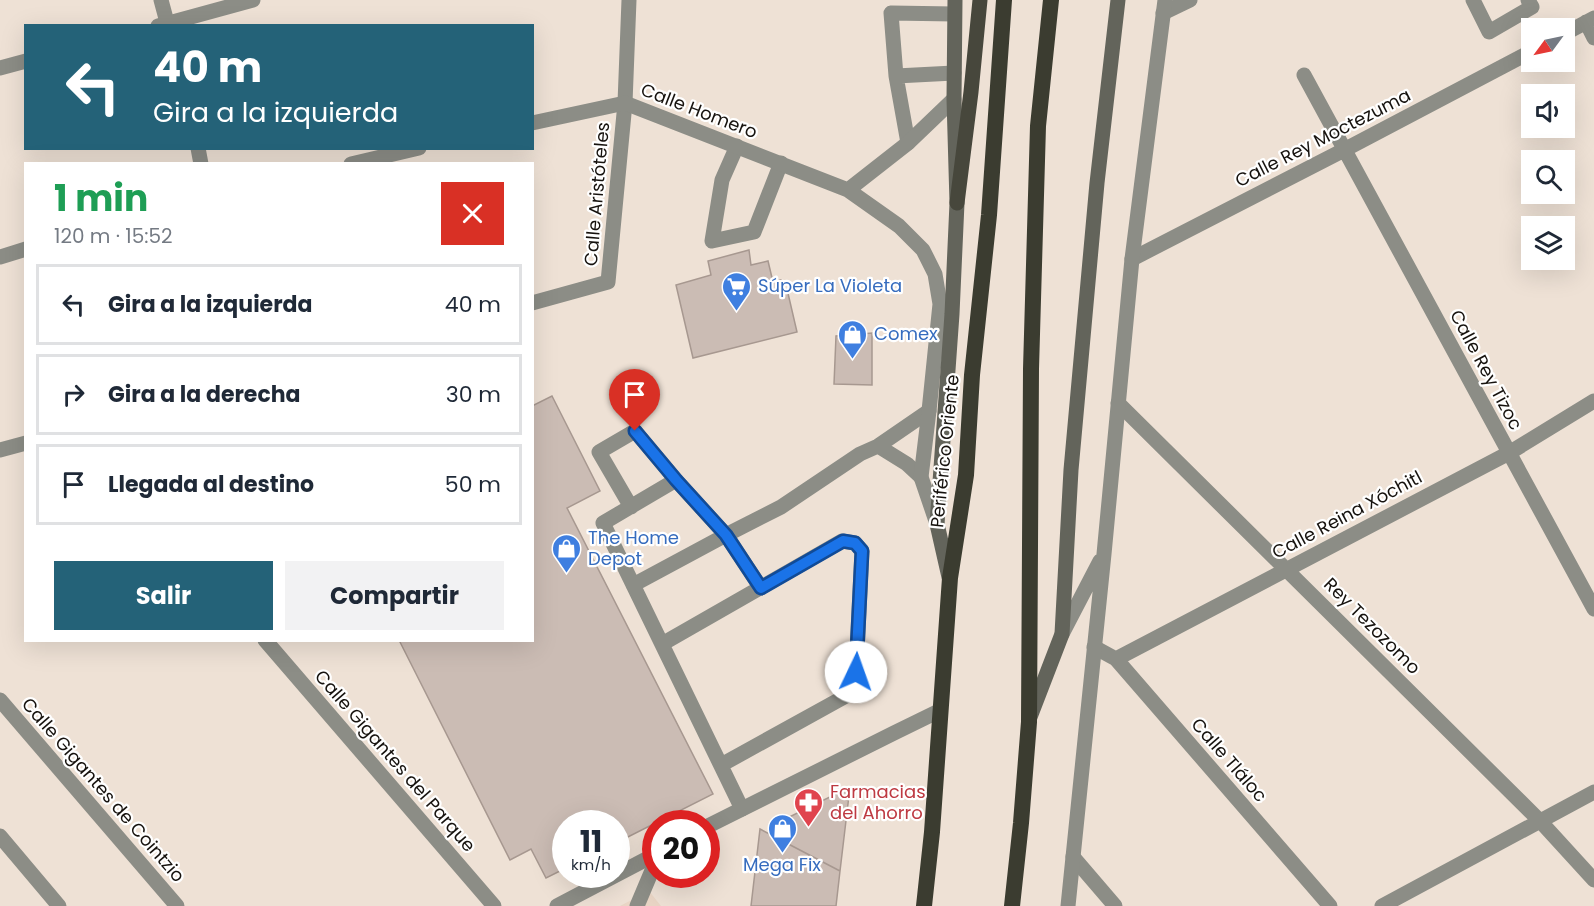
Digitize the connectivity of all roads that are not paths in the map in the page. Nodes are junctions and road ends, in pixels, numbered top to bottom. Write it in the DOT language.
graph roads {
  1 [pos="161,0"];
  2 [pos="253,0"];
  3 [pos="629,0"];
  4 [pos="980,0"];
  5 [pos="1004,0"];
  6 [pos="1051,0"];
  7 [pos="1118,0"];
  8 [pos="1190,0"];
  9 [pos="1473,0"];
  10 [pos="1528,0"];
  11 [pos="1164,6"];
  12 [pos="954,7"];
  13 [pos="1590,20"];
  14 [pos="164,24"];
  15 [pos="168,24"];
  16 [pos="1575,28"];
  17 [pos="1594,38"];
  18 [pos="1521,57"];
  19 [pos="24,62"];
  20 [pos="0,68"];
  21 [pos="954,73"];
  22 [pos="1304,75"];
  23 [pos="896,76"];
  24 [pos="954,99"];
  25 [pos="625,102"];
  26 [pos="534,123"];
  27 [pos="908,143"];
  28 [pos="737,146"];
  29 [pos="410,150"];
  30 [pos="1344,150"];
  31 [pos="360,162"];
  32 [pos="782,164"];
  33 [pos="848,190"];
  34 [pos="957,203"];
  35 [pos="24,250"];
  36 [pos="0,257"];
  37 [pos="1132,259"];
  38 [pos="534,302"];
  39 [pos="1594,401"];
  40 [pos="1119,403"];
  41 [pos="930,411"];
  42 [pos="24,444"];
  43 [pos="878,446"];
  44 [pos="0,450"];
  45 [pos="1509,453"];
  46 [pos="921,477"];
  47 [pos="676,480"];
  48 [pos="631,507"];
  49 [pos="937,525"];
  50 [pos="726,535"];
  51 [pos="1104,554"];
  52 [pos="1286,569"];
  53 [pos="950,578"];
  54 [pos="633,585"];
  55 [pos="761,588"];
  56 [pos="1594,609"];
  57 [pos="1062,634"];
  58 [pos="268,642"];
  59 [pos="662,644"];
  60 [pos="1094,646"];
  61 [pos="1116,659"];
  62 [pos="0,700"];
  63 [pos="939,711"];
  64 [pos="1029,722"];
  65 [pos="721,765"];
  66 [pos="1594,792"];
  67 [pos="742,809"];
  68 [pos="720,820"];
  69 [pos="1541,822"];
  70 [pos="0,836"];
  71 [pos="1072,857"];
  72 [pos="642,861"];
  73 [pos="1594,880"];
  74 [pos="645,888"];
  75 [pos="59,906"];
  76 [pos="177,906"];
  77 [pos="494,906"];
  78 [pos="557,906"];
  79 [pos="637,906"];
  80 [pos="924,906"];
  81 [pos="1012,906"];
  82 [pos="1068,906"];
  83 [pos="1115,906"];
  84 [pos="1330,906"];
  85 [pos="1382,906"];
  1 -- 14 [label="street"];
  2 -- 15 [label="street"];
  3 -- 25 [label="street"];
  4 -- 34 [label="main road"];
  5 -- 53 [label="highway, Periférico Oriente"];
  6 -- 64 [label="highway"];
  7 -- 57 [label="main road"];
  8 -- 11 [label="street"];
  9 -- 10 [label="street"];
  11 -- 37 [label="street"];
  12 -- 21 [label="main road"];
  12 -- 23 [label="street"];
  13 -- 16 [label="street"];
  13 -- 17 [label="street"];
  18 -- 30 [label="street, Calle Rey Moctezuma"];
  19 -- 20 [label="street"];
  21 -- 23 [label="street"];
  21 -- 24 [label="main road"];
  22 -- 30 [label="street, Calle Rey Tizoc"];
  23 -- 27 [label="street"];
  24 -- 27 [label="street"];
  24 -- 34 [label="main road"];
  25 -- 26 [label="street, Calle Homero"];
  25 -- 28 [label="street, Calle Homero"];
  25 -- 38 [label="street, Calle Aristóteles"];
  27 -- 33 [label="street"];
  28 -- 32 [label="street, Calle Homero"];
  28 -- 32 [label="street"];
  29 -- 31 [label="street"];
  30 -- 37 [label="street, Calle Rey Moctezuma"];
  30 -- 45 [label="street, Calle Rey Tizoc"];
  32 -- 33 [label="street, Calle Homero"];
  33 -- 41 [label="street, Calle Homero"];
  34 -- 49 [label="main road"];
  35 -- 36 [label="street"];
  37 -- 40 [label="street"];
  39 -- 45 [label="street, Calle Reina Xóchitl"];
  40 -- 51 [label="street"];
  40 -- 52 [label="street, Rey Tezozomo"];
  41 -- 43 [label="street"];
  41 -- 46 [label="street, Calle Homero"];
  42 -- 44 [label="street"];
  43 -- 46 [label="street"];
  43 -- 50 [label="street"];
  45 -- 52 [label="street, Calle Reina Xóchitl"];
  45 -- 56 [label="street, Calle Rey Tizoc"];
  46 -- 49 [label="street, Calle Homero"];
  47 -- 48 [label="street"];
  47 -- 48 [label="street"];
  47 -- 50 [label="street"];
  48 -- 54 [label="street"];
  49 -- 53 [label="main road"];
  50 -- 54 [label="street"];
  50 -- 55 [label="street"];
  51 -- 57 [label="street"];
  51 -- 60 [label="street"];
  52 -- 61 [label="street, Calle Reina Xóchitl"];
  52 -- 69 [label="street, Rey Tezozomo"];
  53 -- 63 [label="highway, Periférico Oriente"];
  54 -- 59 [label="street"];
  55 -- 59 [label="street"];
  55 -- 65 [label="street"];
  57 -- 64 [label="main road"];
  58 -- 77 [label="street, Calle Gigantes del Parque"];
  59 -- 65 [label="street"];
  60 -- 61 [label="street, Calle Tláloc"];
  60 -- 71 [label="street"];
  61 -- 84 [label="street, Calle Tláloc"];
  62 -- 76 [label="street, Calle Gigantes de Cointzio"];
  63 -- 67 [label="street"];
  63 -- 80 [label="highway, Periférico Oriente"];
  64 -- 81 [label="highway"];
  65 -- 67 [label="street"];
  66 -- 69 [label="street"];
  67 -- 68 [label="street"];
  69 -- 73 [label="street, Rey Tezozomo"];
  69 -- 85 [label="street"];
  70 -- 75 [label="street"];
  71 -- 82 [label="street"];
  71 -- 83 [label="street"];
  72 -- 78 [label="street"];
  74 -- 79 [label="street"];
}
